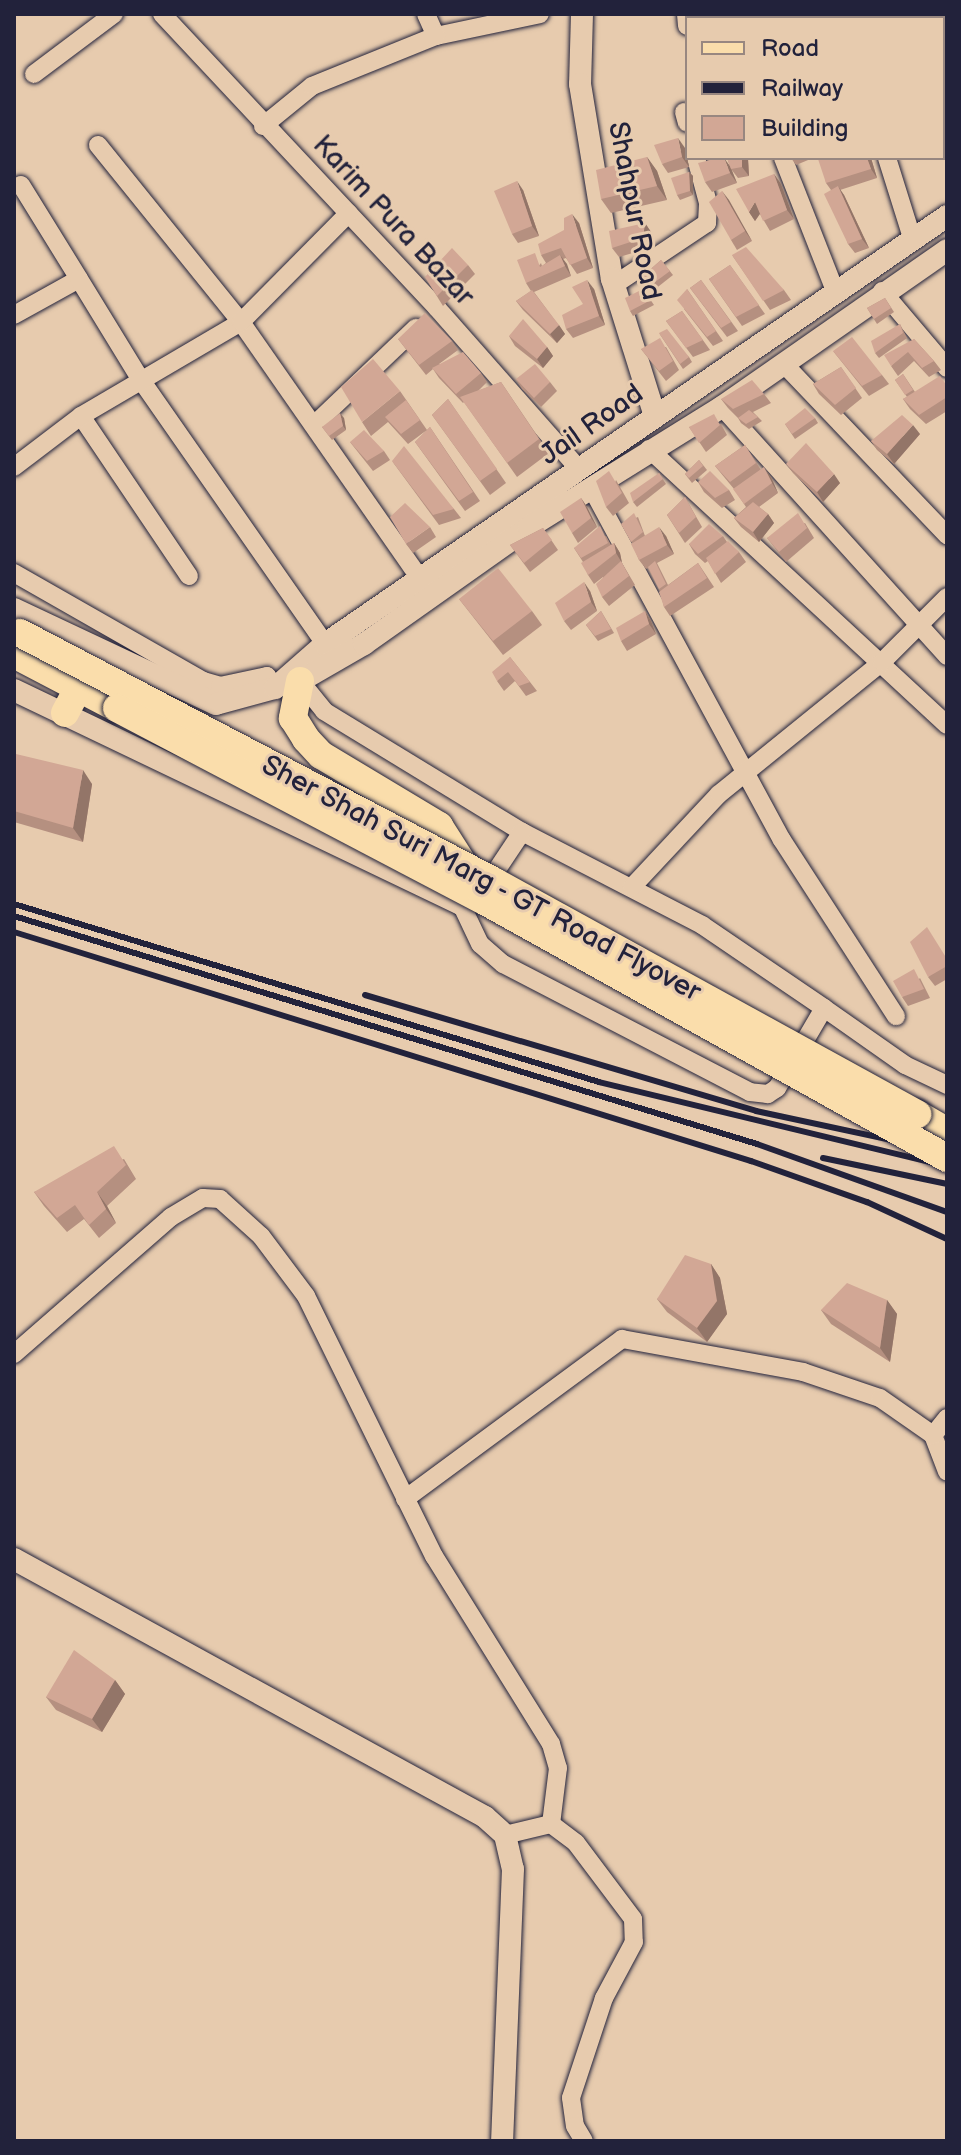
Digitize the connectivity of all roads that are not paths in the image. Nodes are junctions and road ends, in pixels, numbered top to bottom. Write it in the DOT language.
graph roads {
  1 [pos="114,14"];
  2 [pos="162,14"];
  3 [pos="426,14"];
  4 [pos="540,14"];
  5 [pos="582,14"];
  6 [pos="436,36"];
  7 [pos="34,74"];
  8 [pos="263,126"];
  9 [pos="98,145"];
  10 [pos="697,160"];
  11 [pos="784,160"];
  12 [pos="888,160"];
  13 [pos="21,185"];
  14 [pos="349,213"];
  15 [pos="947,216"];
  16 [pos="912,238"];
  17 [pos="947,250"];
  18 [pos="79,279"];
  19 [pos="614,285"];
  20 [pos="835,291"];
  21 [pos="882,291"];
  22 [pos="437,308"];
  23 [pos="14,315"];
  24 [pos="241,322"];
  25 [pos="783,363"];
  26 [pos="947,368"];
  27 [pos="141,380"];
  28 [pos="722,407"];
  29 [pos="81,416"];
  30 [pos="655,416"];
  31 [pos="314,425"];
  32 [pos="649,449"];
  33 [pos="14,467"];
  34 [pos="586,478"];
  35 [pos="947,535"];
  36 [pos="14,573"];
  37 [pos="189,576"];
  38 [pos="421,580"];
  39 [pos="947,597"];
  40 [pos="14,609"];
  41 [pos="918,625"];
  42 [pos="14,629"];
  43 [pos="325,644"];
  44 [pos="14,654"];
  45 [pos="947,656"];
  46 [pos="882,662"];
  47 [pos="14,690"];
  48 [pos="290,692"];
  49 [pos="71,701"];
  50 [pos="947,725"];
  51 [pos="747,770"];
  52 [pos="522,832"];
  53 [pos="465,867"];
  54 [pos="632,887"];
  55 [pos="468,902"];
  56 [pos="824,1008"];
  57 [pos="896,1016"];
  58 [pos="947,1085"];
  59 [pos="947,1131"];
  60 [pos="947,1158"];
  61 [pos="14,1354"];
  62 [pos="947,1418"];
  63 [pos="933,1435"];
  64 [pos="947,1471"];
  65 [pos="405,1499"];
  66 [pos="14,1559"];
  67 [pos="551,1824"];
  68 [pos="505,1835"];
  69 [pos="502,2141"];
  70 [pos="584,2141"];
  1 -- 7 [label="street"];
  2 -- 8 [label="street, Karim Pura Bazar"];
  3 -- 6 [label="street"];
  4 -- 6 [label="street"];
  5 -- 19 [label="street, Shahpur Road"];
  6 -- 8 [label="street"];
  8 -- 14 [label="street, Karim Pura Bazar"];
  9 -- 24 [label="street"];
  10 -- 19 [label="street"];
  11 -- 20 [label="street"];
  12 -- 16 [label="street"];
  13 -- 18 [label="street"];
  14 -- 22 [label="street, Karim Pura Bazar"];
  14 -- 24 [label="street"];
  15 -- 16 [label="street, Jail Road"];
  16 -- 20 [label="street, Jail Road"];
  17 -- 21 [label="street, Jail Road"];
  18 -- 23 [label="street"];
  18 -- 27 [label="street"];
  19 -- 30 [label="street, Shahpur Road"];
  20 -- 30 [label="street, Jail Road"];
  21 -- 25 [label="street, Jail Road"];
  21 -- 26 [label="street"];
  22 -- 31 [label="street"];
  22 -- 34 [label="street, Karim Pura Bazar"];
  24 -- 27 [label="street"];
  24 -- 31 [label="street"];
  25 -- 28 [label="street, Jail Road"];
  25 -- 35 [label="street"];
  27 -- 29 [label="street"];
  27 -- 43 [label="street"];
  28 -- 32 [label="street, Jail Road"];
  28 -- 41 [label="street"];
  29 -- 33 [label="street"];
  29 -- 37 [label="street"];
  30 -- 34 [label="street, Jail Road"];
  31 -- 38 [label="street"];
  32 -- 34 [label="street, Jail Road"];
  32 -- 46 [label="street"];
  34 -- 38 [label="street, Jail Road"];
  34 -- 48 [label="street, Jail Road"];
  34 -- 51 [label="street, Karim Pura Bazar"];
  36 -- 48 [label="street"];
  38 -- 43 [label="street, Jail Road"];
  39 -- 41 [label="street"];
  40 -- 48 [label="street"];
  41 -- 45 [label="street"];
  41 -- 46 [label="street"];
  42 -- 53 [label="main road, Sher Shah Suri Marg - GT Road Flyover, bridge"];
  43 -- 48 [label="street, Jail Road"];
  44 -- 49 [label="main road, Sher Shah Suri Marg - GT Road Flyover"];
  46 -- 50 [label="street"];
  46 -- 51 [label="street"];
  47 -- 49 [label="street"];
  48 -- 52 [label="street"];
  48 -- 53 [label="main road"];
  49 -- 55 [label="street"];
  49 -- 60 [label="main road, Sher Shah Suri Marg - GT Road Flyover, bridge"];
  51 -- 54 [label="street"];
  51 -- 57 [label="street, Karim Pura Bazar"];
  52 -- 54 [label="street"];
  52 -- 55 [label="street"];
  53 -- 59 [label="main road, Sher Shah Suri Marg - GT Road Flyover, bridge"];
  54 -- 56 [label="street"];
  55 -- 56 [label="street"];
  56 -- 58 [label="street"];
  61 -- 65 [label="street"];
  62 -- 63 [label="street"];
  63 -- 64 [label="street"];
  63 -- 65 [label="street"];
  65 -- 67 [label="street"];
  66 -- 68 [label="street"];
  67 -- 68 [label="street"];
  67 -- 70 [label="street"];
  68 -- 69 [label="street"];
}
